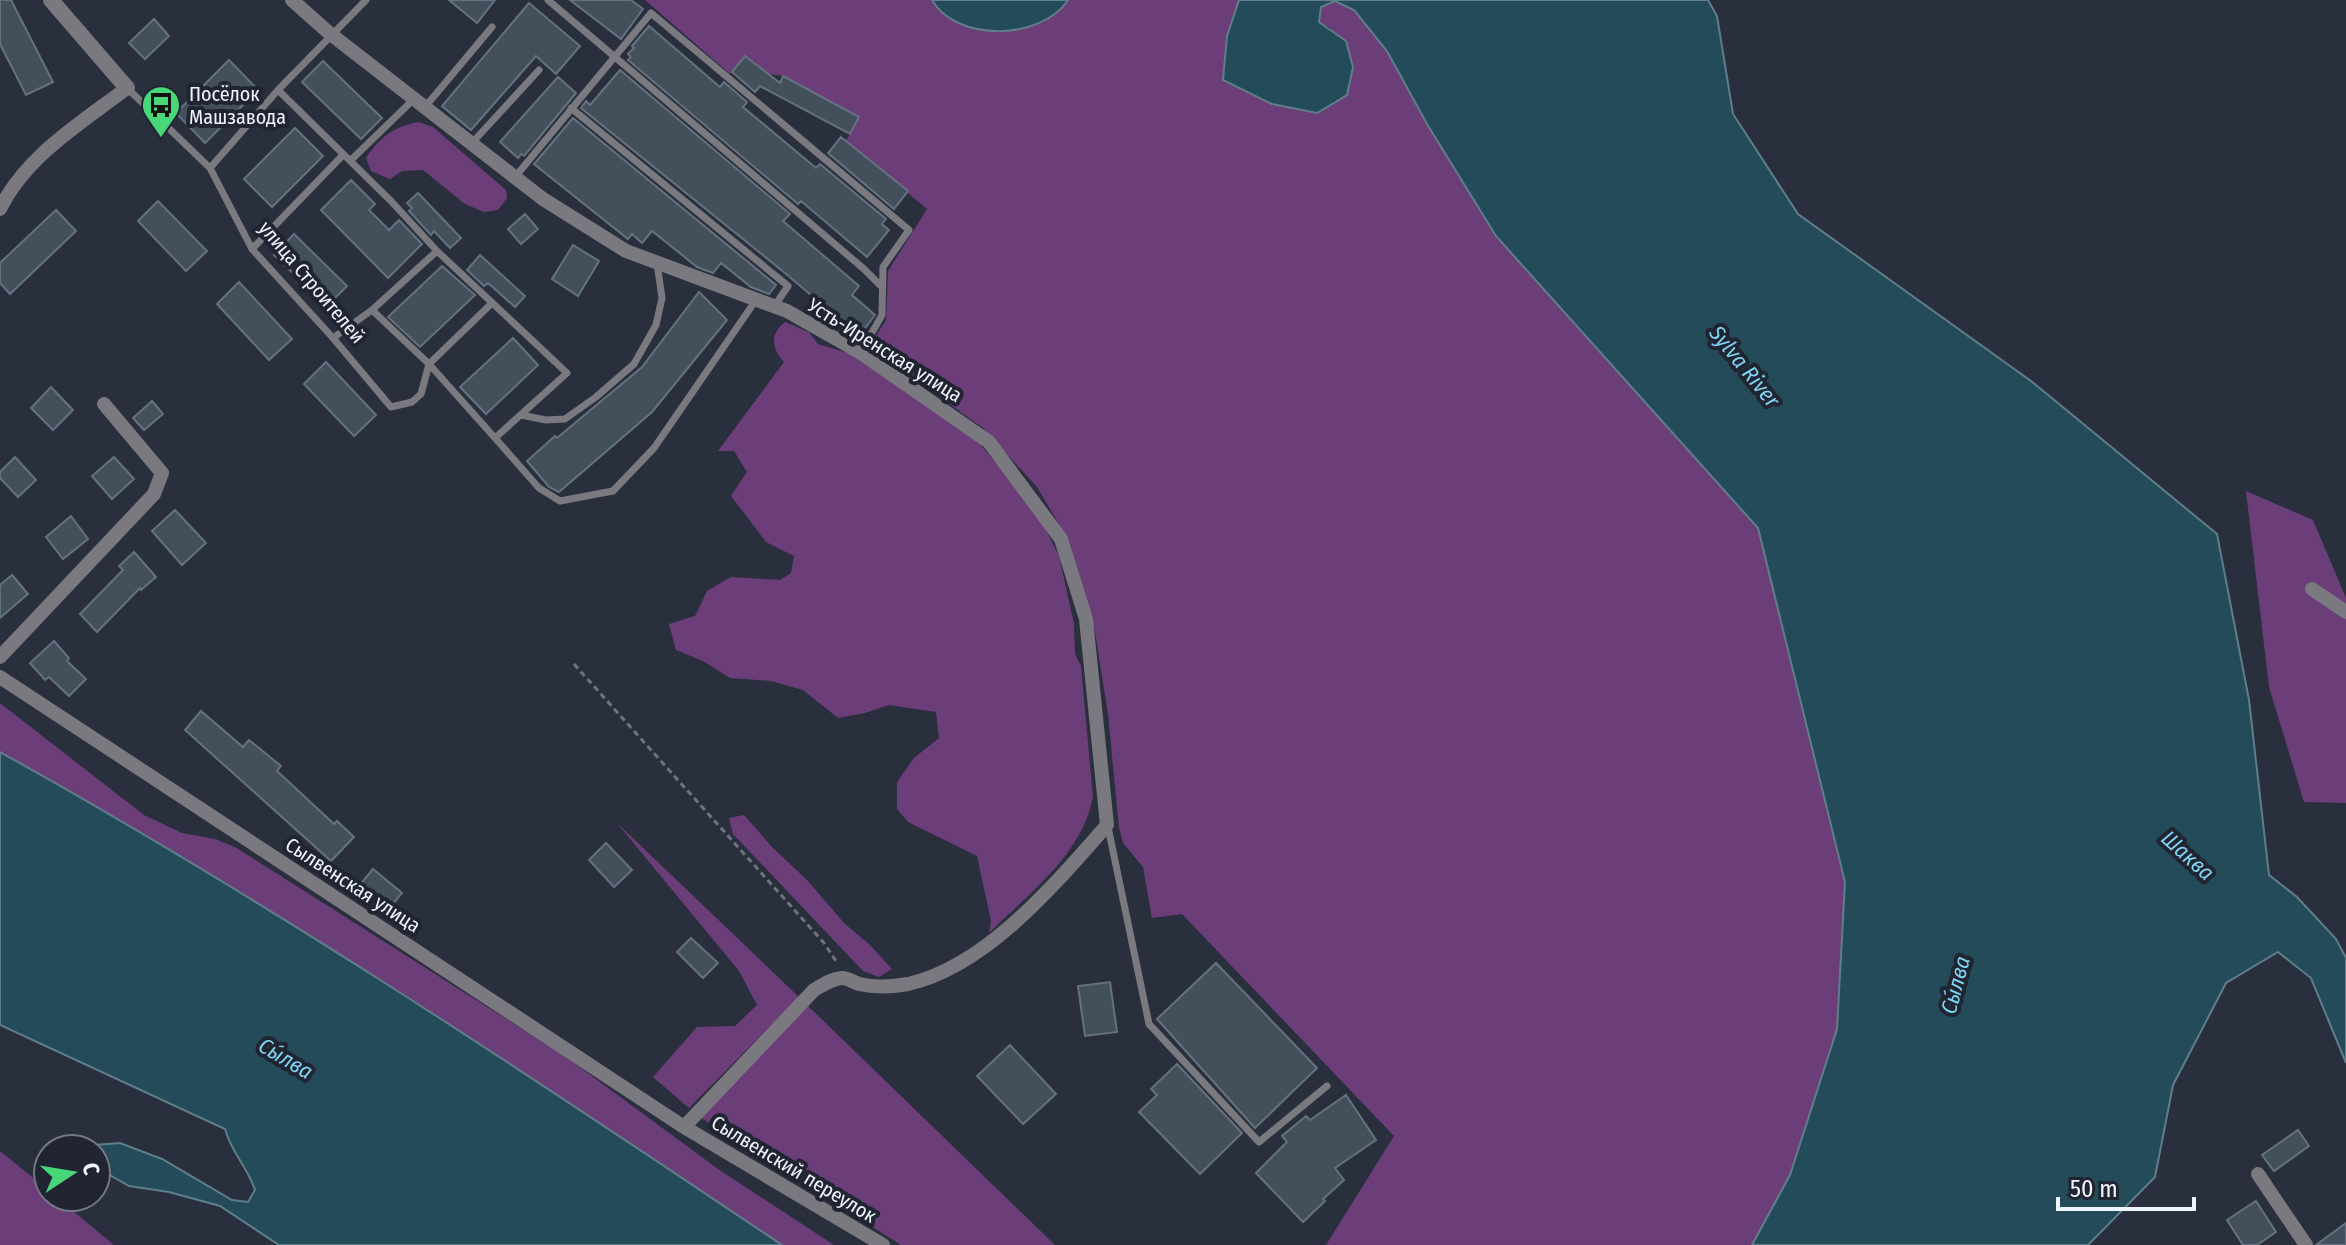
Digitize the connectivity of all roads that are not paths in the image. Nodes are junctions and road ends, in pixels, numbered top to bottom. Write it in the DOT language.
graph roads {
  1 [pos="51,0"];
  2 [pos="292,0"];
  3 [pos="366,0"];
  4 [pos="548,0"];
  5 [pos="492,27"];
  6 [pos="332,36"];
  7 [pos="615,56"];
  8 [pos="539,70"];
  9 [pos="127,88"];
  10 [pos="278,90"];
  11 [pos="420,103"];
  12 [pos="571,108"];
  13 [pos="471,144"];
  14 [pos="343,155"];
  15 [pos="350,161"];
  16 [pos="210,168"];
  17 [pos="515,177"];
  18 [pos="0,209"];
  19 [pos="252,249"];
  20 [pos="437,251"];
  21 [pos="657,263"];
  22 [pos="882,287"];
  23 [pos="756,300"];
  24 [pos="492,303"];
  25 [pos="774,307"];
  26 [pos="372,310"];
  27 [pos="333,338"];
  28 [pos="861,353"];
  29 [pos="429,364"];
  30 [pos="104,404"];
  31 [pos="521,415"];
  32 [pos="495,438"];
  33 [pos="2312,589"];
  34 [pos="2346,612"];
  35 [pos="0,657"];
  36 [pos="0,677"];
  37 [pos="1107,825"];
  38 [pos="1327,1086"];
  39 [pos="684,1127"];
  40 [pos="2258,1174"];
  41 [pos="883,1245"];
  42 [pos="2306,1245"];
  1 -- 9 [label="street, улица Строителей"];
  2 -- 6 [label="street, Усть-Иренская улица"];
  3 -- 6 [label="lane"];
  4 -- 7 [label="lane"];
  5 -- 11 [label="lane"];
  6 -- 10 [label="lane"];
  6 -- 11 [label="street, Усть-Иренская улица"];
  7 -- 12 [label="lane"];
  7 -- 22 [label="lane"];
  7 -- 22 [label="lane"];
  8 -- 13 [label="lane"];
  9 -- 16 [label="lane, улица Строителей"];
  9 -- 18 [label="street"];
  10 -- 14 [label="lane"];
  10 -- 16 [label="lane"];
  11 -- 13 [label="street, Усть-Иренская улица"];
  11 -- 15 [label="lane"];
  12 -- 17 [label="lane"];
  12 -- 25 [label="lane"];
  13 -- 17 [label="street, Усть-Иренская улица"];
  14 -- 15 [label="lane"];
  14 -- 19 [label="lane"];
  15 -- 20 [label="lane"];
  16 -- 19 [label="lane, улица Строителей"];
  17 -- 21 [label="street, Усть-Иренская улица"];
  19 -- 27 [label="lane, улица Строителей"];
  20 -- 24 [label="lane"];
  20 -- 26 [label="lane"];
  21 -- 23 [label="street, Усть-Иренская улица"];
  21 -- 31 [label="lane"];
  22 -- 28 [label="lane"];
  23 -- 25 [label="street, Усть-Иренская улица"];
  23 -- 32 [label="lane"];
  24 -- 29 [label="lane"];
  24 -- 31 [label="lane"];
  25 -- 28 [label="street, Усть-Иренская улица"];
  26 -- 27 [label="lane"];
  26 -- 29 [label="lane"];
  27 -- 29 [label="lane, улица Строителей"];
  28 -- 37 [label="street, Усть-Иренская улица"];
  29 -- 32 [label="lane"];
  30 -- 35 [label="street"];
  31 -- 32 [label="lane"];
  33 -- 34 [label="street"];
  36 -- 39 [label="street, Сылвенская улица"];
  37 -- 38 [label="lane"];
  37 -- 39 [label="street"];
  39 -- 41 [label="street, Сылвенский переулок"];
  40 -- 42 [label="street"];
}
